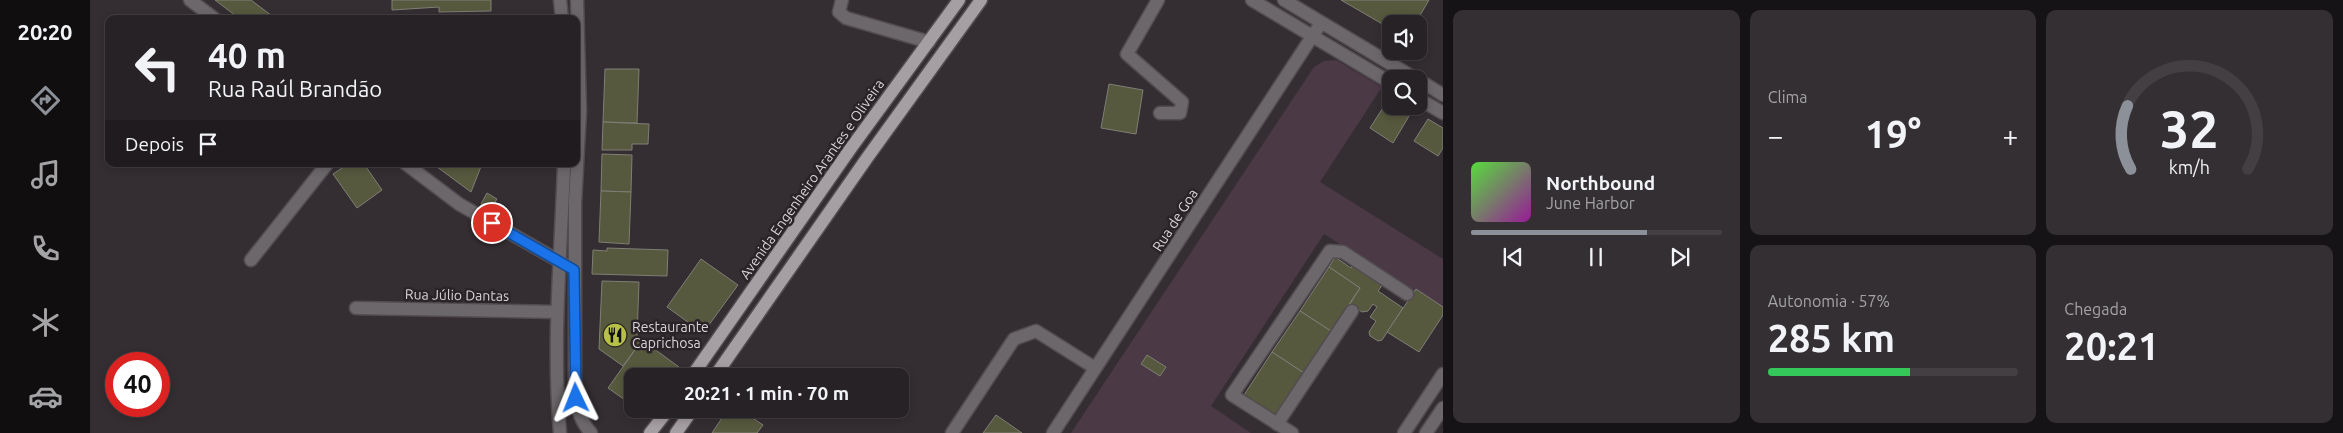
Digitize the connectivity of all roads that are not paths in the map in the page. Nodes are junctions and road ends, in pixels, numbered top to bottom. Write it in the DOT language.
graph roads {
  1 [pos="190,0"];
  2 [pos="560,0"];
  3 [pos="576,0"];
  4 [pos="842,0"];
  5 [pos="959,0"];
  6 [pos="981,0"];
  7 [pos="1158,0"];
  8 [pos="1252,0"];
  9 [pos="1284,0"];
  10 [pos="210,15"];
  11 [pos="562,15"];
  12 [pos="577,15"];
  13 [pos="1321,23"];
  14 [pos="1314,38"];
  15 [pos="929,42"];
  16 [pos="1401,70"];
  17 [pos="1382,78"];
  18 [pos="1427,85"];
  19 [pos="1443,94"];
  20 [pos="1427,104"];
  21 [pos="1160,112"];
  22 [pos="1443,113"];
  23 [pos="325,167"];
  24 [pos="410,167"];
  25 [pos="564,167"];
  26 [pos="578,167"];
  27 [pos="251,260"];
  28 [pos="559,262"];
  29 [pos="574,270"];
  30 [pos="1407,294"];
  31 [pos="356,308"];
  32 [pos="1352,311"];
  33 [pos="557,312"];
  34 [pos="698,368"];
  35 [pos="721,368"];
  36 [pos="1095,368"];
  37 [pos="1443,374"];
  38 [pos="1443,408"];
  39 [pos="662,418"];
  40 [pos="687,418"];
  41 [pos="1277,424"];
  42 [pos="560,433"];
  43 [pos="591,433"];
  44 [pos="650,433"];
  45 [pos="676,433"];
  46 [pos="952,433"];
  47 [pos="1053,433"];
  48 [pos="1292,433"];
  49 [pos="1401,433"];
  50 [pos="1426,433"];
  1 -- 10 [label="street"];
  2 -- 11 [label="street"];
  3 -- 12 [label="street"];
  4 -- 15 [label="street"];
  5 -- 15 [label="main road, Avenida Engenheiro Arantes e Oliveira"];
  6 -- 35 [label="main road"];
  7 -- 21 [label="street"];
  8 -- 14 [label="street"];
  9 -- 13 [label="street"];
  13 -- 14 [label="street, Rua de Goa"];
  13 -- 16 [label="street"];
  14 -- 17 [label="street"];
  14 -- 36 [label="street, Rua de Goa"];
  15 -- 34 [label="main road, Avenida Engenheiro Arantes e Oliveira"];
  18 -- 19 [label="street"];
  20 -- 22 [label="street"];
  23 -- 27 [label="street"];
  24 -- 28 [label="street"];
  25 -- 28 [label="street"];
  26 -- 29 [label="street"];
  28 -- 29 [label="street"];
  28 -- 33 [label="street"];
  29 -- 43 [label="street"];
  30 -- 41 [label="street"];
  31 -- 33 [label="street, Rua Júlio Dantas"];
  32 -- 41 [label="street"];
  33 -- 42 [label="street"];
  36 -- 46 [label="street"];
  36 -- 47 [label="street, Rua de Goa"];
  37 -- 49 [label="street"];
  38 -- 50 [label="street"];
  39 -- 44 [label="main road"];
  40 -- 45 [label="main road"];
  41 -- 48 [label="street"];
}
